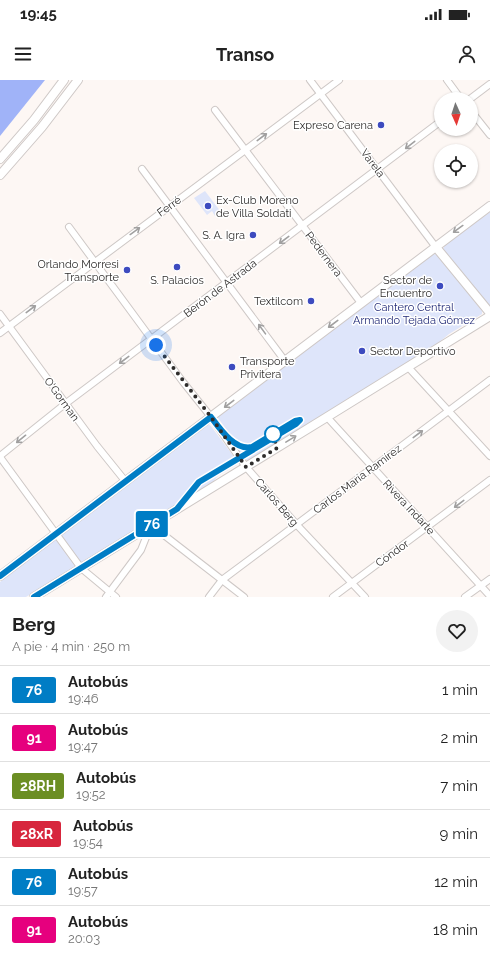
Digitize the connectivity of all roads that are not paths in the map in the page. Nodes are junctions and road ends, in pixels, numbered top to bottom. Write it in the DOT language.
graph roads {
  1 [pos="64,80"];
  2 [pos="78,80"];
  3 [pos="310,80"];
  4 [pos="339,80"];
  5 [pos="447,80"];
  6 [pos="490,84"];
  7 [pos="456,92"];
  8 [pos="478,93"];
  9 [pos="320,94"];
  10 [pos="215,110"];
  11 [pos="478,120"];
  12 [pos="434,126"];
  13 [pos="490,136"];
  14 [pos="9,150"];
  15 [pos="246,150"];
  16 [pos="17,156"];
  17 [pos="0,159"];
  18 [pos="142,169"];
  19 [pos="378,170"];
  20 [pos="0,175"];
  21 [pos="169,206"];
  22 [pos="490,206"];
  23 [pos="303,226"];
  24 [pos="69,227"];
  25 [pos="435,246"];
  26 [pos="94,262"];
  27 [pos="228,283"];
  28 [pos="361,303"];
  29 [pos="0,314"];
  30 [pos="490,315"];
  31 [pos="9,326"];
  32 [pos="0,333"];
  33 [pos="152,339"];
  34 [pos="285,361"];
  35 [pos="408,367"];
  36 [pos="490,380"];
  37 [pos="65,404"];
  38 [pos="449,411"];
  39 [pos="211,417"];
  40 [pos="327,418"];
  41 [pos="0,456"];
  42 [pos="490,456"];
  43 [pos="245,465"];
  44 [pos="373,468"];
  45 [pos="490,480"];
  46 [pos="126,482"];
  47 [pos="150,525"];
  48 [pos="297,525"];
  49 [pos="427,527"];
  50 [pos="56,534"];
  51 [pos="81,568"];
  52 [pos="0,576"];
  53 [pos="490,579"];
  54 [pos="222,580"];
  55 [pos="352,583"];
  56 [pos="480,586"];
  57 [pos="108,595"];
  58 [pos="490,596"];
  59 [pos="34,597"];
  60 [pos="116,597"];
  61 [pos="209,597"];
  62 [pos="244,597"];
  63 [pos="333,597"];
  64 [pos="365,597"];
  65 [pos="465,597"];
  1 -- 14 [label="main road"];
  2 -- 16 [label="main road"];
  3 -- 9 [label="street, Varela"];
  4 -- 9 [label="street, Ferré"];
  5 -- 7 [label="street"];
  6 -- 8 [label="street"];
  15 -- 9 [label="street, Ferré, one-way"];
  9 -- 19 [label="street, Varela"];
  10 -- 15 [label="street, Pedernera"];
  11 -- 13 [label="street"];
  12 -- 19 [label="street, Berón de Astrada, one-way"];
  14 -- 16 [label="main road"];
  14 -- 17 [label="main road"];
  15 -- 21 [label="street, Ferré"];
  15 -- 23 [label="street, Pedernera"];
  16 -- 20 [label="main road"];
  18 -- 21 [label="street"];
  19 -- 23 [label="street, Berón de Astrada"];
  19 -- 25 [label="street, Varela"];
  26 -- 21 [label="street, Ferré, one-way"];
  21 -- 27 [label="street"];
  22 -- 25 [label="main road, one-way"];
  23 -- 27 [label="street, Berón de Astrada, one-way"];
  23 -- 28 [label="street, Pedernera"];
  24 -- 26 [label="street, Carlos Berg"];
  25 -- 28 [label="main road"];
  25 -- 30 [label="main road"];
  31 -- 26 [label="street, Ferré, one-way"];
  26 -- 33 [label="street, Carlos Berg"];
  27 -- 33 [label="street, Berón de Astrada"];
  34 -- 27 [label="street, one-way"];
  28 -- 34 [label="main road, one-way"];
  29 -- 31 [label="street, O'Gorman"];
  30 -- 35 [label="main road"];
  31 -- 32 [label="street, Ferré"];
  31 -- 37 [label="street, O'Gorman"];
  33 -- 37 [label="street, Berón de Astrada, one-way"];
  33 -- 39 [label="street, Carlos Berg"];
  34 -- 39 [label="main road, one-way"];
  35 -- 38 [label="street"];
  35 -- 40 [label="main road"];
  36 -- 38 [label="street, Carlos María Ramírez"];
  37 -- 41 [label="street, Berón de Astrada, one-way"];
  37 -- 46 [label="street, O'Gorman"];
  38 -- 42 [label="street"];
  44 -- 38 [label="street, Carlos María Ramírez, one-way"];
  39 -- 43 [label="street, Carlos Berg"];
  39 -- 46 [label="main road"];
  43 -- 40 [label="main road, one-way"];
  40 -- 44 [label="street, Rivera Indarte"];
  41 -- 50 [label="street"];
  43 -- 47 [label="main road"];
  43 -- 48 [label="street, Carlos Berg"];
  44 -- 48 [label="street, Carlos María Ramírez"];
  44 -- 49 [label="street, Rivera Indarte"];
  45 -- 49 [label="street, Cóndor, one-way"];
  46 -- 50 [label="main road"];
  47 -- 51 [label="main road"];
  47 -- 54 [label="street"];
  47 -- 57 [label="street"];
  48 -- 54 [label="street, Carlos María Ramírez"];
  48 -- 55 [label="street, Carlos Berg"];
  49 -- 55 [label="street, Cóndor"];
  49 -- 56 [label="street, Rivera Indarte"];
  50 -- 51 [label="street"];
  50 -- 52 [label="main road"];
  51 -- 57 [label="street"];
  51 -- 59 [label="main road"];
  53 -- 56 [label="street"];
  54 -- 61 [label="street, Carlos María Ramírez"];
  54 -- 62 [label="street"];
  55 -- 63 [label="street, Cóndor"];
  55 -- 64 [label="street, Carlos Berg"];
  56 -- 58 [label="street, Rivera Indarte"];
  56 -- 65 [label="street"];
  57 -- 60 [label="street"];
}
